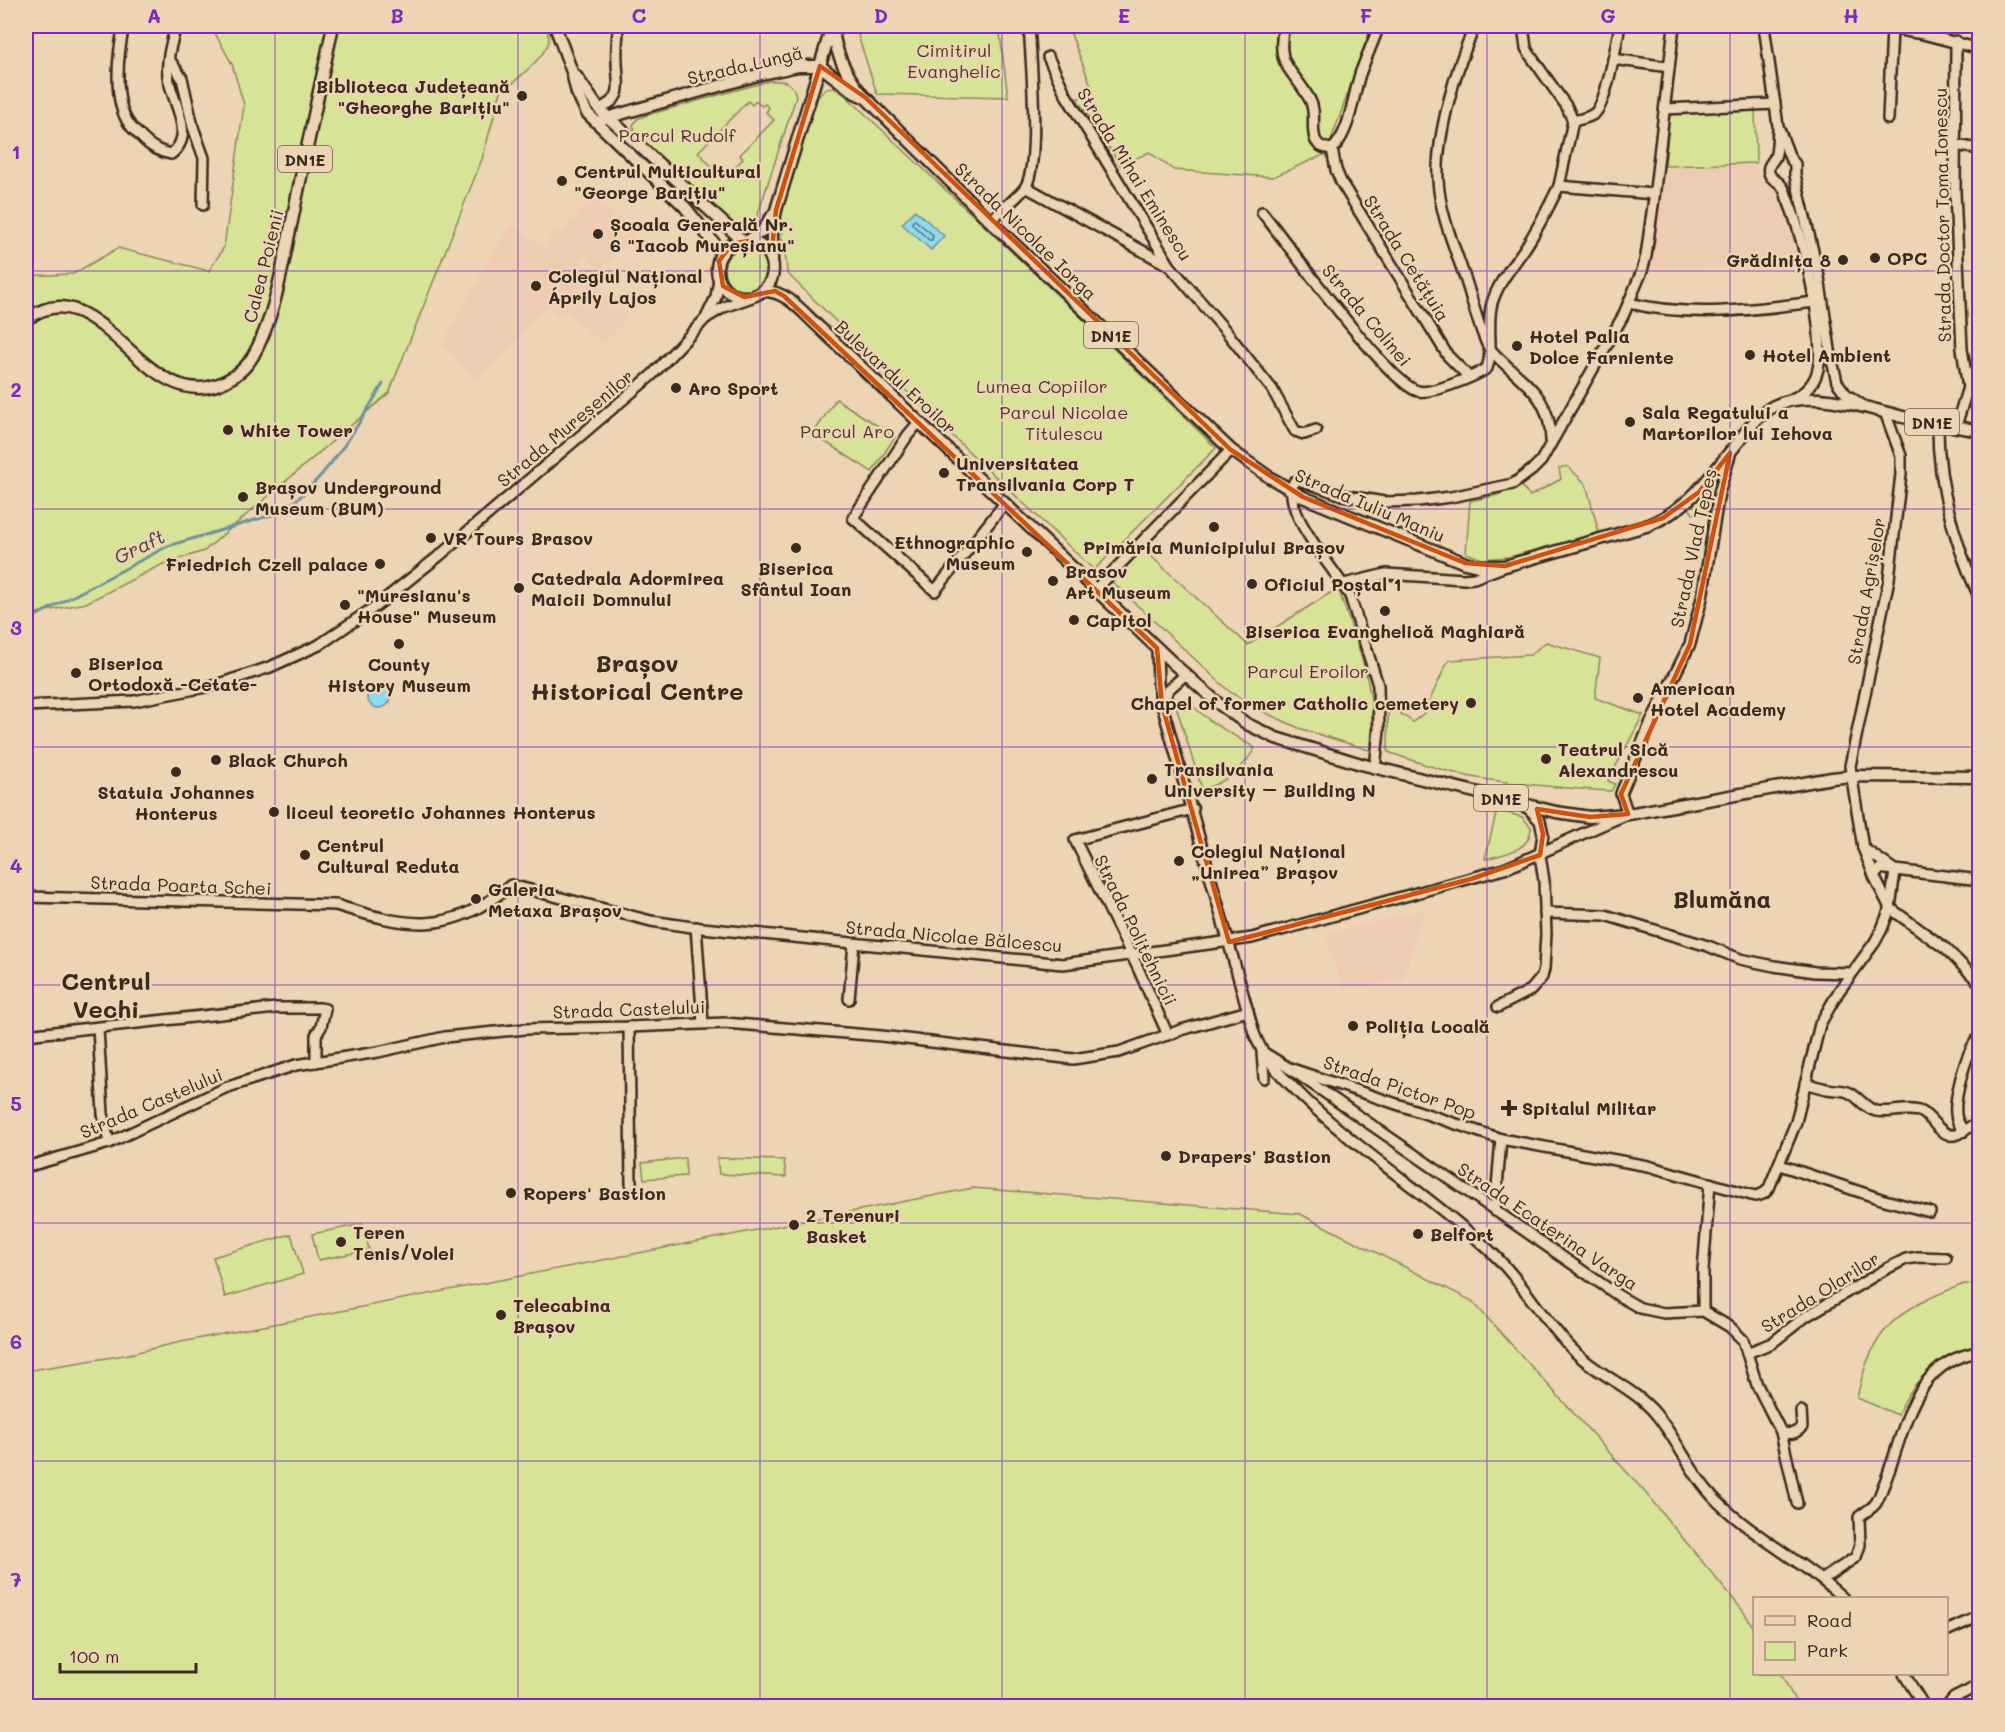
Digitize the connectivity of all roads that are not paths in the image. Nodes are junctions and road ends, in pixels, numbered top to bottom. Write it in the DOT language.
graph roads {
  1 [pos="124,26"];
  2 [pos="176,26"];
  3 [pos="333,26"];
  4 [pos="555,26"];
  5 [pos="618,26"];
  6 [pos="832,26"];
  7 [pos="1029,26"];
  8 [pos="1284,26"];
  9 [pos="1379,26"];
  10 [pos="1475,26"];
  11 [pos="1523,26"];
  12 [pos="1620,26"];
  13 [pos="1674,26"];
  14 [pos="1764,26"];
  15 [pos="1876,26"];
  16 [pos="1892,28"];
  17 [pos="1956,41"];
  18 [pos="1980,49"];
  19 [pos="1048,57"];
  20 [pos="169,59"];
  21 [pos="1613,59"];
  22 [pos="820,66"];
  23 [pos="1669,67"];
  24 [pos="572,72"];
  25 [pos="866,98"];
  26 [pos="1775,104"];
  27 [pos="1665,109"];
  28 [pos="638,110"];
  29 [pos="603,112"];
  30 [pos="1888,119"];
  31 [pos="1573,121"];
  32 [pos="596,123"];
  33 [pos="1778,126"];
  34 [pos="622,129"];
  35 [pos="616,142"];
  36 [pos="1954,145"];
  37 [pos="1332,149"];
  38 [pos="1980,149"];
  39 [pos="1775,158"];
  40 [pos="1790,158"];
  41 [pos="1795,175"];
  42 [pos="1780,183"];
  43 [pos="1559,186"];
  44 [pos="1026,187"];
  45 [pos="1654,194"];
  46 [pos="203,205"];
  47 [pos="776,210"];
  48 [pos="1262,212"];
  49 [pos="990,221"];
  50 [pos="745,241"];
  51 [pos="722,253"];
  52 [pos="772,260"];
  53 [pos="1170,266"];
  54 [pos="719,279"];
  55 [pos="763,291"];
  56 [pos="752,297"];
  57 [pos="1814,302"];
  58 [pos="1629,303"];
  59 [pos="706,318"];
  60 [pos="26,320"];
  61 [pos="1488,347"];
  62 [pos="1963,362"];
  63 [pos="1978,362"];
  64 [pos="1468,376"];
  65 [pos="1968,387"];
  66 [pos="1784,402"];
  67 [pos="1867,408"];
  68 [pos="1886,412"];
  69 [pos="919,422"];
  70 [pos="1938,424"];
  71 [pos="1956,426"];
  72 [pos="1316,430"];
  73 [pos="1980,431"];
  74 [pos="1551,443"];
  75 [pos="1231,450"];
  76 [pos="1730,453"];
  77 [pos="1291,490"];
  78 [pos="1005,503"];
  79 [pos="1505,566"];
  80 [pos="1344,584"];
  81 [pos="1096,589"];
  82 [pos="1980,599"];
  83 [pos="1157,648"];
  84 [pos="1186,674"];
  85 [pos="1162,705"];
  86 [pos="26,706"];
  87 [pos="1375,768"];
  88 [pos="1852,776"];
  89 [pos="1980,777"];
  90 [pos="1510,801"];
  91 [pos="1193,809"];
  92 [pos="1628,814"];
  93 [pos="1863,848"];
  94 [pos="1540,855"];
  95 [pos="1895,871"];
  96 [pos="1874,876"];
  97 [pos="1980,880"];
  98 [pos="511,885"];
  99 [pos="26,897"];
  100 [pos="1890,908"];
  101 [pos="1545,913"];
  102 [pos="696,927"];
  103 [pos="1230,942"];
  104 [pos="854,944"];
  105 [pos="1132,956"];
  106 [pos="1852,973"];
  107 [pos="1980,983"];
  108 [pos="849,999"];
  109 [pos="1498,1006"];
  110 [pos="1248,1011"];
  111 [pos="702,1023"];
  112 [pos="98,1028"];
  113 [pos="629,1028"];
  114 [pos="26,1035"];
  115 [pos="1168,1035"];
  116 [pos="1980,1037"];
  117 [pos="1262,1050"];
  118 [pos="316,1062"];
  119 [pos="1289,1068"];
  120 [pos="1264,1078"];
  121 [pos="1805,1083"];
  122 [pos="1980,1124"];
  123 [pos="1964,1131"];
  124 [pos="1501,1139"];
  125 [pos="109,1143"];
  126 [pos="1780,1165"];
  127 [pos="26,1167"];
  128 [pos="1710,1183"];
  129 [pos="631,1184"];
  130 [pos="1494,1211"];
  131 [pos="1930,1212"];
  132 [pos="1946,1258"];
  133 [pos="1703,1311"];
  134 [pos="1980,1352"];
  135 [pos="1747,1353"];
  136 [pos="1801,1411"];
  137 [pos="1781,1432"];
  138 [pos="1797,1503"];
  139 [pos="1823,1580"];
  140 [pos="1841,1597"];
  141 [pos="1980,1616"];
  142 [pos="1948,1631"];
  143 [pos="1905,1675"];
  144 [pos="1980,1685"];
  145 [pos="1924,1707"];
  146 [pos="1947,1707"];
  1 -- 20 [label="street"];
  2 -- 20 [label="street"];
  3 -- 60 [label="main road, Calea Poienii / DN1E"];
  4 -- 24 [label="main road"];
  5 -- 29 [label="street"];
  6 -- 22 [label="main road, Strada Lungă"];
  6 -- 25 [label="main road"];
  7 -- 44 [label="street"];
  8 -- 37 [label="street"];
  9 -- 37 [label="street"];
  10 -- 61 [label="street"];
  11 -- 31 [label="street"];
  12 -- 21 [label="street"];
  13 -- 23 [label="street"];
  14 -- 26 [label="street"];
  15 -- 16 [label="street"];
  16 -- 17 [label="street"];
  16 -- 30 [label="street"];
  17 -- 18 [label="street"];
  17 -- 36 [label="street, Strada Doctor Toma Ionescu"];
  19 -- 53 [label="street, Strada Mihai Eminescu"];
  20 -- 46 [label="street"];
  21 -- 23 [label="street"];
  21 -- 31 [label="street"];
  22 -- 25 [label="main road, Strada Nicolae Iorga / DN1E"];
  22 -- 28 [label="main road, Strada Lungă"];
  22 -- 47 [label="main road"];
  23 -- 27 [label="street"];
  24 -- 29 [label="main road"];
  24 -- 32 [label="main road"];
  25 -- 49 [label="main road, Strada Nicolae Iorga / DN1E"];
  26 -- 27 [label="street"];
  26 -- 33 [label="street"];
  27 -- 45 [label="street"];
  28 -- 29 [label="main road, Strada Lungă"];
  28 -- 34 [label="main road"];
  29 -- 32 [label="main road, Strada Lungă"];
  29 -- 34 [label="main road"];
  31 -- 43 [label="street"];
  32 -- 35 [label="main road"];
  33 -- 39 [label="street"];
  33 -- 40 [label="street"];
  34 -- 35 [label="main road"];
  34 -- 50 [label="main road"];
  35 -- 51 [label="main road"];
  36 -- 38 [label="street"];
  36 -- 62 [label="street, Strada Doctor Toma Ionescu"];
  37 -- 64 [label="street, Strada Cetățuia"];
  39 -- 40 [label="street"];
  39 -- 42 [label="street"];
  40 -- 41 [label="street"];
  41 -- 42 [label="street"];
  41 -- 67 [label="street"];
  42 -- 57 [label="street"];
  43 -- 45 [label="street"];
  43 -- 61 [label="street"];
  44 -- 49 [label="street"];
  44 -- 53 [label="street"];
  45 -- 58 [label="street"];
  47 -- 50 [label="main road"];
  47 -- 52 [label="main road"];
  48 -- 64 [label="street, Strada Colinei"];
  49 -- 75 [label="main road, Strada Nicolae Iorga / DN1E"];
  50 -- 51 [label="main road"];
  50 -- 52 [label="main road"];
  51 -- 54 [label="main road"];
  52 -- 55 [label="main road"];
  53 -- 72 [label="street, Strada Mihai Eminescu"];
  54 -- 56 [label="main road"];
  54 -- 59 [label="street, Strada Mureșenilor"];
  55 -- 56 [label="main road"];
  55 -- 69 [label="main road, Bulevardul Eroilor / DN1E"];
  56 -- 59 [label="street, Strada Mureșenilor"];
  57 -- 58 [label="street"];
  57 -- 66 [label="street"];
  58 -- 74 [label="street"];
  59 -- 86 [label="street, Strada Mureșenilor"];
  61 -- 64 [label="street, Strada Colinei"];
  61 -- 74 [label="street"];
  62 -- 63 [label="street"];
  62 -- 65 [label="street, Strada Doctor Toma Ionescu"];
  63 -- 65 [label="street"];
  65 -- 71 [label="street"];
  66 -- 67 [label="main road, Strada Iuliu Maniu / DN1E"];
  66 -- 76 [label="main road, Strada Iuliu Maniu / DN1E"];
  67 -- 68 [label="main road, Strada Iuliu Maniu / DN1E"];
  68 -- 70 [label="main road, Strada Iuliu Maniu / DN1E"];
  68 -- 88 [label="street, Strada Agrișelor"];
  69 -- 78 [label="main road, Bulevardul Eroilor / DN1E"];
  69 -- 78 [label="street"];
  70 -- 71 [label="main road, Strada Iuliu Maniu / DN1E"];
  70 -- 82 [label="street"];
  71 -- 73 [label="main road, Strada Iuliu Maniu / DN1E"];
  74 -- 77 [label="street"];
  75 -- 77 [label="main road, Strada Iuliu Maniu / DN1E"];
  75 -- 81 [label="street"];
  76 -- 79 [label="main road, Strada Iuliu Maniu / DN1E"];
  76 -- 92 [label="street, Strada Vlad Țepeș"];
  77 -- 79 [label="main road, Strada Iuliu Maniu / DN1E"];
  77 -- 80 [label="street"];
  78 -- 81 [label="main road, Bulevardul Eroilor / DN1E"];
  79 -- 80 [label="street, Strada Iuliu Maniu"];
  80 -- 87 [label="street"];
  81 -- 83 [label="main road, Bulevardul Eroilor / DN1E"];
  83 -- 84 [label="main road, Bulevardul Eroilor / DN1E"];
  83 -- 85 [label="street"];
  84 -- 85 [label="street"];
  84 -- 87 [label="main road, Bulevardul Eroilor / DN1E"];
  85 -- 91 [label="street"];
  87 -- 90 [label="main road, Bulevardul Eroilor / DN1E"];
  88 -- 89 [label="main road, DN1E"];
  88 -- 92 [label="main road, DN1E"];
  88 -- 93 [label="street, Strada Agrișelor"];
  90 -- 92 [label="main road, Bulevardul Eroilor / DN1E"];
  90 -- 94 [label="street"];
  91 -- 103 [label="street"];
  91 -- 105 [label="street, Strada Politehnicii"];
  92 -- 94 [label="street, Strada Nicolae Bălcescu"];
  93 -- 95 [label="street"];
  93 -- 96 [label="street, Strada Agrișelor"];
  94 -- 101 [label="street"];
  94 -- 103 [label="street, Strada Nicolae Bălcescu"];
  95 -- 96 [label="street"];
  95 -- 97 [label="street"];
  95 -- 100 [label="street"];
  96 -- 100 [label="street, Strada Agrișelor"];
  98 -- 99 [label="street, Strada Poarta Schei"];
  98 -- 102 [label="street, Strada Nicolae Bălcescu"];
  100 -- 106 [label="street"];
  100 -- 107 [label="street"];
  101 -- 106 [label="street"];
  101 -- 109 [label="street"];
  102 -- 104 [label="street, Strada Nicolae Bălcescu"];
  102 -- 111 [label="street"];
  103 -- 105 [label="street, Strada Nicolae Bălcescu"];
  103 -- 110 [label="street"];
  104 -- 105 [label="street, Strada Nicolae Bălcescu"];
  104 -- 108 [label="street"];
  105 -- 115 [label="street, Strada Politehnicii"];
  106 -- 121 [label="street"];
  110 -- 115 [label="street, Strada Castelului"];
  110 -- 117 [label="street"];
  111 -- 113 [label="street, Strada Castelului"];
  111 -- 115 [label="street, Strada Castelului"];
  112 -- 114 [label="street"];
  112 -- 118 [label="street"];
  112 -- 125 [label="street"];
  113 -- 118 [label="street, Strada Castelului"];
  113 -- 129 [label="street"];
  116 -- 123 [label="street"];
  117 -- 119 [label="street, Strada Ecaterina Varga"];
  117 -- 120 [label="street"];
  117 -- 139 [label="street"];
  118 -- 125 [label="street, Strada Castelului"];
  119 -- 124 [label="street, Strada Pictor Pop"];
  119 -- 130 [label="street, Strada Ecaterina Varga"];
  121 -- 123 [label="street"];
  121 -- 126 [label="street"];
  122 -- 123 [label="street"];
  124 -- 128 [label="street, Strada Pictor Pop"];
  124 -- 130 [label="street"];
  125 -- 127 [label="street, Strada Castelului"];
  126 -- 128 [label="street, Strada Pictor Pop"];
  126 -- 131 [label="street"];
  128 -- 133 [label="street"];
  130 -- 133 [label="street, Strada Ecaterina Varga"];
  132 -- 135 [label="street, Strada Olarilor"];
  133 -- 135 [label="street"];
  134 -- 139 [label="street"];
  135 -- 137 [label="street"];
  136 -- 137 [label="street"];
  137 -- 138 [label="street"];
  139 -- 140 [label="street"];
  141 -- 142 [label="street"];
  143 -- 145 [label="street"];
  144 -- 146 [label="street"];
}
